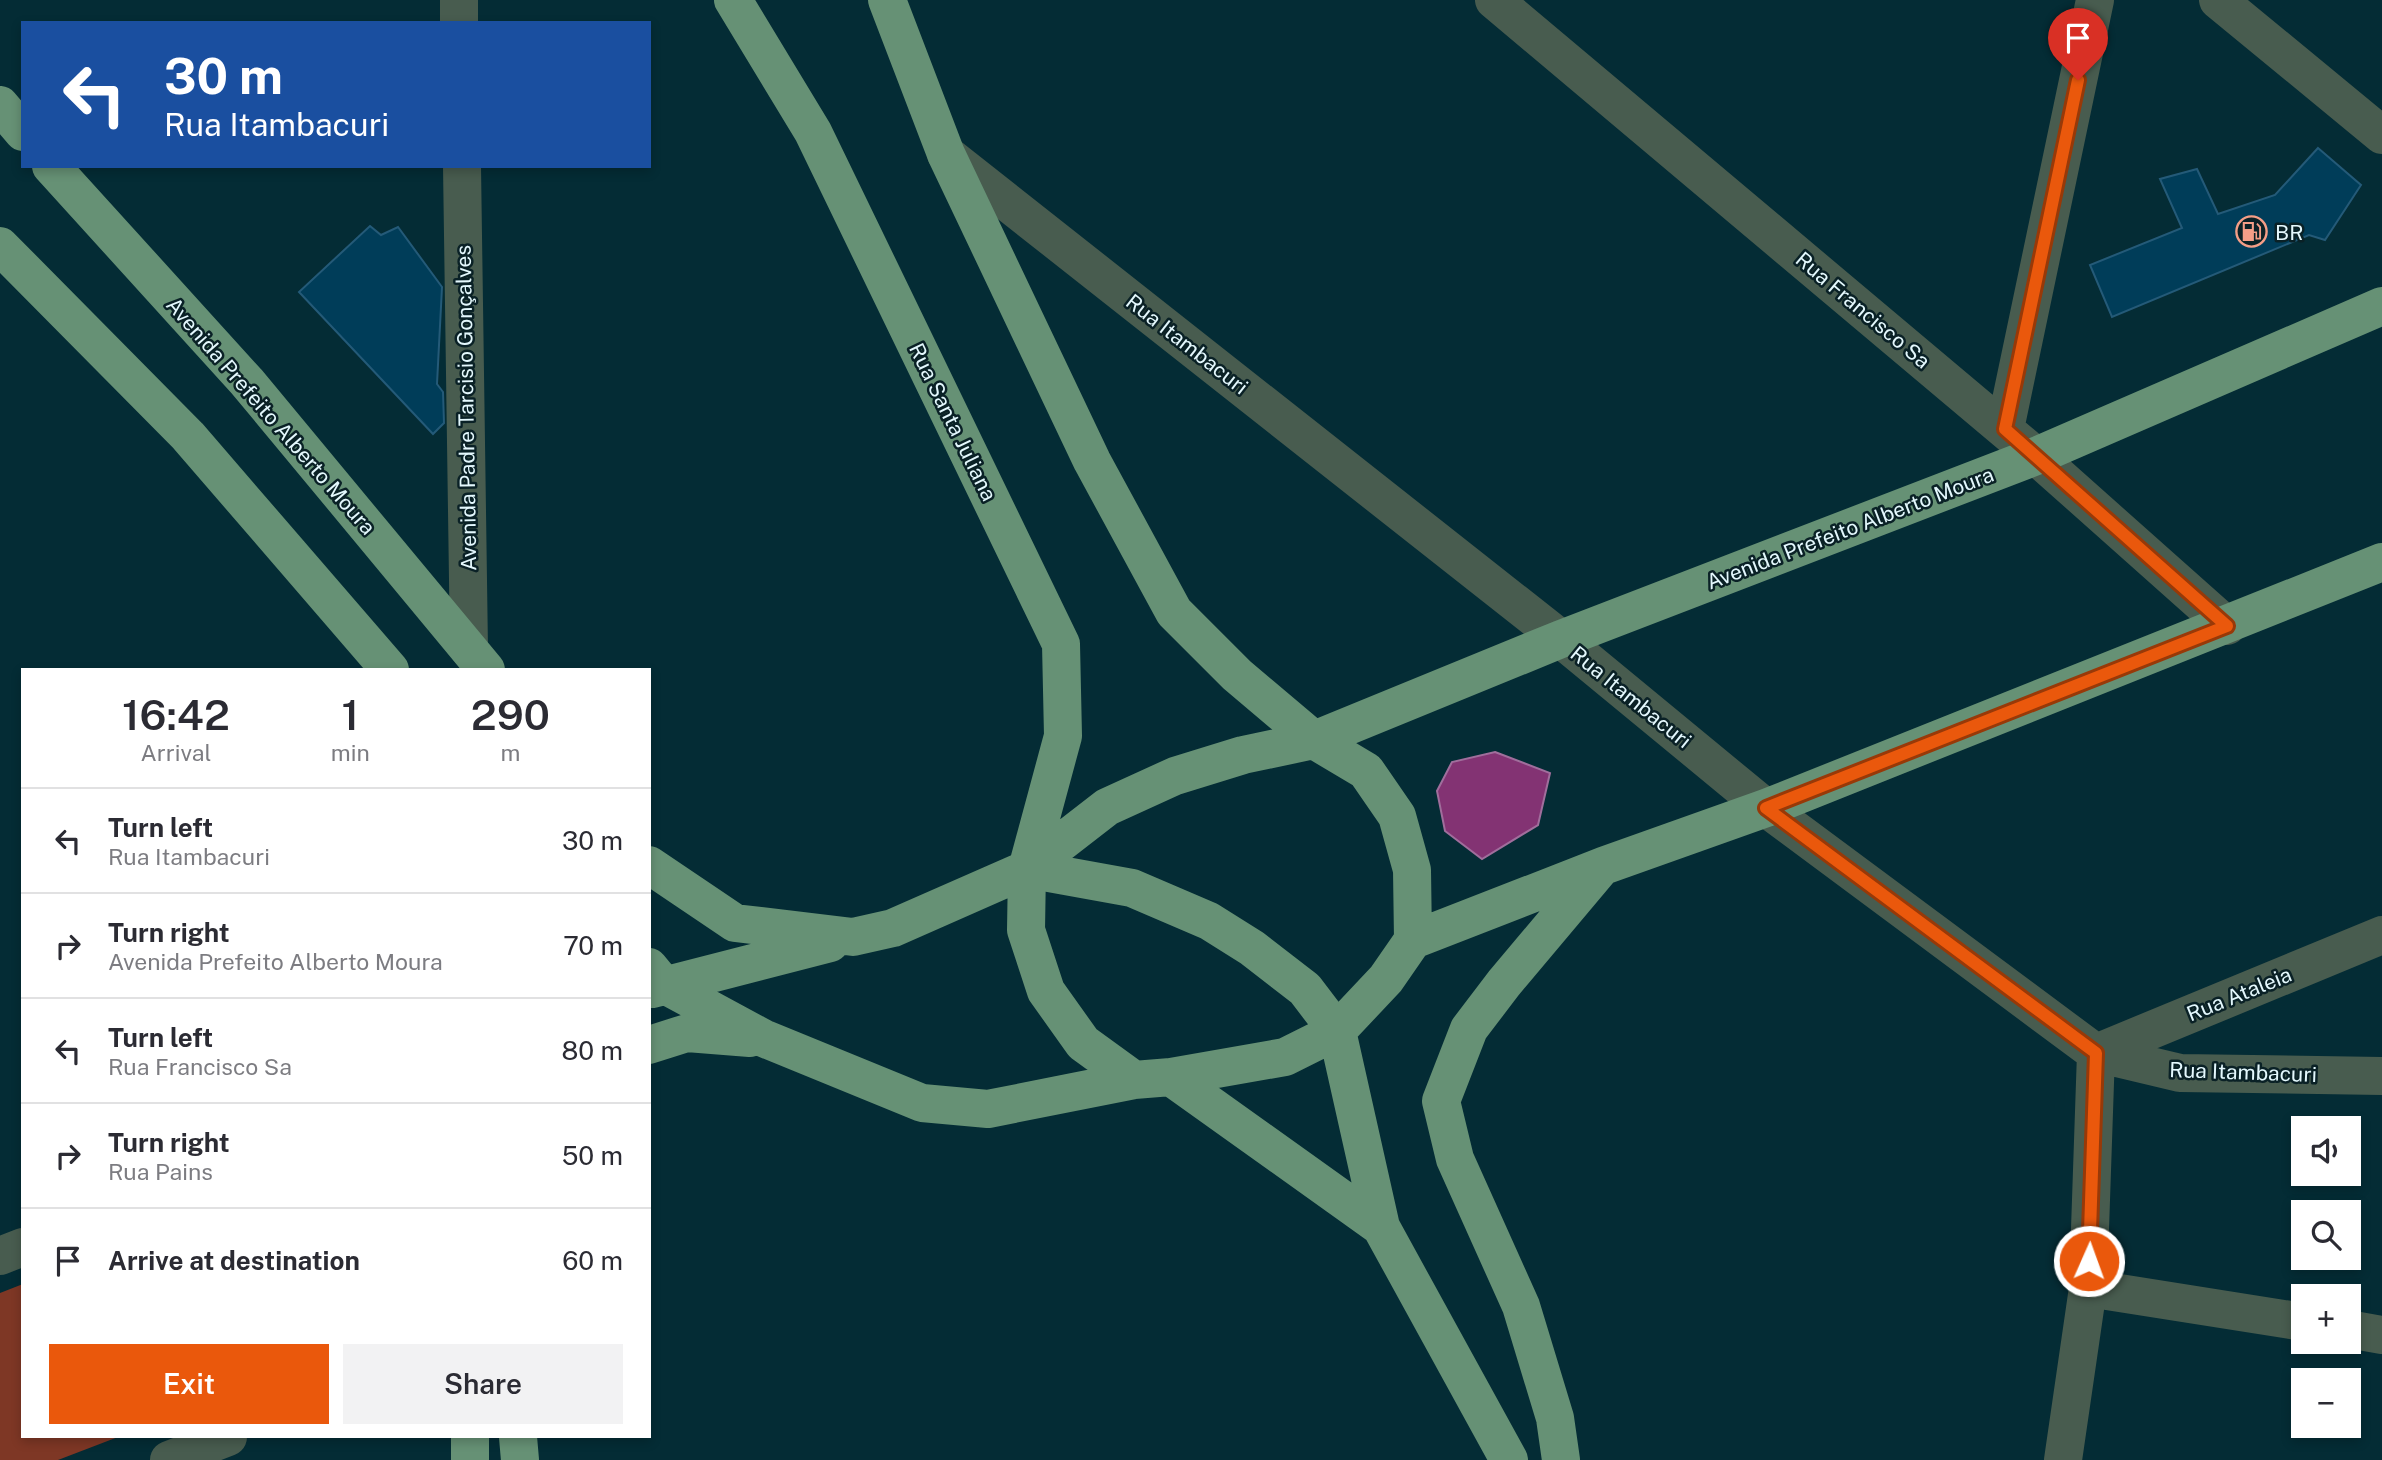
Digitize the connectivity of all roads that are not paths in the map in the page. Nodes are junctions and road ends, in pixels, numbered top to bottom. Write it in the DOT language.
graph roads {
  1 [pos="459,0"];
  2 [pos="733,0"];
  3 [pos="887,0"];
  4 [pos="1494,0"];
  5 [pos="2095,0"];
  6 [pos="2218,0"];
  7 [pos="459,21"];
  8 [pos="0,105"];
  9 [pos="21,130"];
  10 [pos="2382,135"];
  11 [pos="946,154"];
  12 [pos="53,168"];
  13 [pos="462,168"];
  14 [pos="0,246"];
  15 [pos="2382,306"];
  16 [pos="2005,429"];
  17 [pos="2036,456"];
  18 [pos="2382,562"];
  19 [pos="2227,626"];
  20 [pos="1561,639"];
  21 [pos="478,660"];
  22 [pos="388,668"];
  23 [pos="1314,740"];
  24 [pos="1766,808"];
  25 [pos="651,866"];
  26 [pos="1602,866"];
  27 [pos="1027,869"];
  28 [pos="2382,935"];
  29 [pos="853,937"];
  30 [pos="1413,940"];
  31 [pos="654,980"];
  32 [pos="1337,1031"];
  33 [pos="763,1038"];
  34 [pos="651,1044"];
  35 [pos="2096,1053"];
  36 [pos="2382,1076"];
  37 [pos="1171,1077"];
  38 [pos="1133,1080"];
  39 [pos="1381,1227"];
  40 [pos="21,1248"];
  41 [pos="0,1256"];
  42 [pos="2088,1287"];
  43 [pos="2291,1320"];
  44 [pos="2361,1331"];
  45 [pos="2382,1335"];
  46 [pos="225,1438"];
  47 [pos="470,1438"];
  48 [pos="518,1438"];
  49 [pos="169,1460"];
  50 [pos="470,1460"];
  51 [pos="520,1460"];
  52 [pos="1509,1460"];
  53 [pos="1561,1460"];
  54 [pos="2063,1460"];
  1 -- 7 [label="street"];
  2 -- 27 [label="main road, Rua Santa Juliana"];
  3 -- 11 [label="main road"];
  4 -- 16 [label="street, Rua Francisco Sa"];
  5 -- 16 [label="street"];
  6 -- 10 [label="street"];
  8 -- 9 [label="main road"];
  11 -- 20 [label="street, Rua Itambacuri"];
  11 -- 23 [label="main road"];
  12 -- 21 [label="main road, Avenida Prefeito Alberto Moura"];
  13 -- 21 [label="street, Avenida Padre Tarcisio Gonçalves"];
  14 -- 22 [label="main road"];
  15 -- 17 [label="main road, Avenida Prefeito Alberto Moura"];
  16 -- 17 [label="street, Rua Francisco Sa"];
  17 -- 19 [label="street, Rua Francisco Sa"];
  17 -- 20 [label="main road, Avenida Prefeito Alberto Moura"];
  18 -- 19 [label="main road"];
  19 -- 24 [label="main road"];
  20 -- 23 [label="main road, Avenida Prefeito Alberto Moura"];
  20 -- 24 [label="street, Rua Itambacuri"];
  23 -- 27 [label="main road, Avenida Prefeito Alberto Moura"];
  23 -- 30 [label="main road"];
  24 -- 26 [label="main road"];
  24 -- 35 [label="street, Rua Itambacuri"];
  25 -- 29 [label="main road"];
  26 -- 30 [label="main road"];
  26 -- 53 [label="main road"];
  27 -- 29 [label="main road"];
  27 -- 32 [label="main road"];
  27 -- 38 [label="main road, Rua Santa Juliana"];
  28 -- 35 [label="street, Rua Ataleia"];
  29 -- 31 [label="main road"];
  30 -- 32 [label="main road"];
  31 -- 33 [label="main road"];
  32 -- 37 [label="main road"];
  32 -- 39 [label="main road"];
  33 -- 34 [label="main road"];
  33 -- 38 [label="main road"];
  35 -- 36 [label="street, Rua Itambacuri"];
  35 -- 42 [label="street"];
  37 -- 38 [label="main road"];
  37 -- 39 [label="main road"];
  39 -- 52 [label="main road"];
  40 -- 41 [label="street"];
  42 -- 43 [label="street"];
  42 -- 54 [label="street"];
  44 -- 45 [label="street"];
  46 -- 49 [label="street"];
  47 -- 50 [label="main road"];
  48 -- 51 [label="main road"];
}
